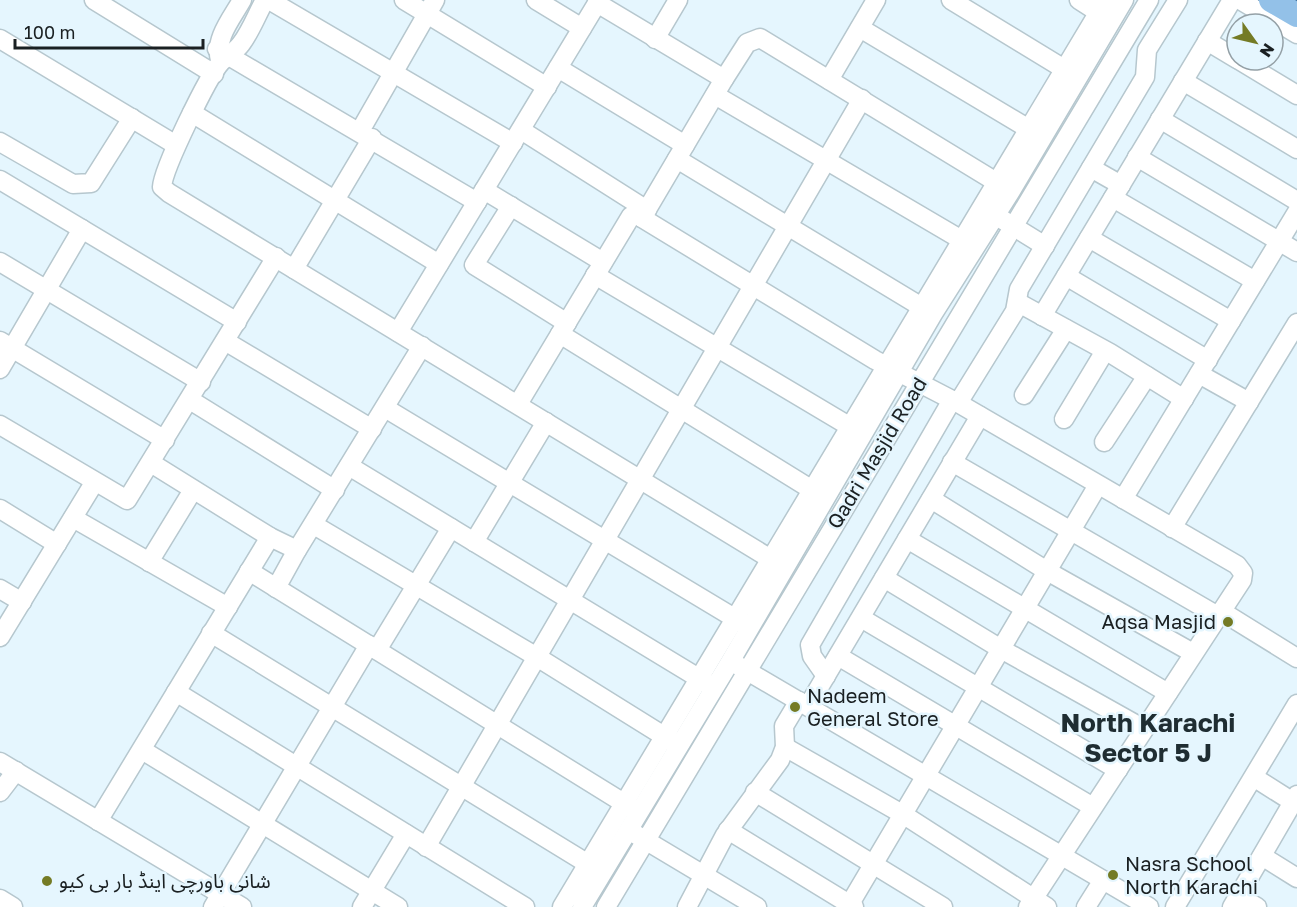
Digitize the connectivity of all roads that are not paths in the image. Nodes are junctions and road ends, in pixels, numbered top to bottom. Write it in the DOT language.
graph roads {
  1 [pos="94,0"];
  2 [pos="242,0"];
  3 [pos="267,0"];
  4 [pos="404,0"];
  5 [pos="536,0"];
  6 [pos="678,0"];
  7 [pos="876,0"];
  8 [pos="951,0"];
  9 [pos="1079,0"];
  10 [pos="1124,0"];
  11 [pos="1149,0"];
  12 [pos="1178,0"];
  13 [pos="1232,0"];
  14 [pos="1240,0"];
  15 [pos="1271,0"];
  16 [pos="598,2"];
  17 [pos="431,7"];
  18 [pos="1105,11"];
  19 [pos="1297,15"];
  20 [pos="582,28"];
  21 [pos="860,28"];
  22 [pos="1297,34"];
  23 [pos="0,39"];
  24 [pos="655,39"];
  25 [pos="1207,41"];
  26 [pos="1225,52"];
  27 [pos="221,60"];
  28 [pos="558,68"];
  29 [pos="1258,72"];
  30 [pos="1072,73"];
  31 [pos="395,74"];
  32 [pos="829,80"];
  33 [pos="1183,81"];
  34 [pos="547,87"];
  35 [pos="720,87"];
  36 [pos="1297,95"];
  37 [pos="862,99"];
  38 [pos="192,113"];
  39 [pos="132,118"];
  40 [pos="1160,119"];
  41 [pos="1036,133"];
  42 [pos="366,135"];
  43 [pos="517,137"];
  44 [pos="0,142"];
  45 [pos="176,145"];
  46 [pos="1297,149"];
  47 [pos="681,152"];
  48 [pos="1137,157"];
  49 [pos="826,160"];
  50 [pos="1091,168"];
  51 [pos="0,180"];
  52 [pos="1004,187"];
  53 [pos="1117,191"];
  54 [pos="481,196"];
  55 [pos="335,200"];
  56 [pos="1297,201"];
  57 [pos="511,206"];
  58 [pos="1297,212"];
  59 [pos="645,214"];
  60 [pos="996,215"];
  61 [pos="788,226"];
  62 [pos="1014,226"];
  63 [pos="82,229"];
  64 [pos="1089,238"];
  65 [pos="1279,242"];
  66 [pos="969,244"];
  67 [pos="1045,246"];
  68 [pos="1297,252"];
  69 [pos="276,258"];
  70 [pos="0,262"];
  71 [pos="440,264"];
  72 [pos="294,269"];
  73 [pos="599,269"];
  74 [pos="1066,276"];
  75 [pos="1256,282"];
  76 [pos="753,287"];
  77 [pos="46,290"];
  78 [pos="1017,302"];
  79 [pos="927,310"];
  80 [pos="1042,316"];
  81 [pos="1232,321"];
  82 [pos="237,322"];
  83 [pos="1297,323"];
  84 [pos="563,329"];
  85 [pos="1066,329"];
  86 [pos="398,332"];
  87 [pos="225,341"];
  88 [pos="6,344"];
  89 [pos="422,346"];
  90 [pos="717,348"];
  91 [pos="1105,351"];
  92 [pos="1204,367"];
  93 [pos="0,369"];
  94 [pos="893,369"];
  95 [pos="1146,376"];
  96 [pos="201,381"];
  97 [pos="920,383"];
  98 [pos="1024,395"];
  99 [pos="1184,399"];
  100 [pos="190,400"];
  101 [pos="955,402"];
  102 [pos="1249,402"];
  103 [pos="518,404"];
  104 [pos="385,408"];
  105 [pos="681,409"];
  106 [pos="980,416"];
  107 [pos="1064,419"];
  108 [pos="546,422"];
  109 [pos="0,425"];
  110 [pos="372,429"];
  111 [pos="857,430"];
  112 [pos="165,440"];
  113 [pos="1104,442"];
  114 [pos="952,462"];
  115 [pos="151,463"];
  116 [pos="350,466"];
  117 [pos="641,479"];
  118 [pos="94,483"];
  119 [pos="509,483"];
  120 [pos="1098,484"];
  121 [pos="194,490"];
  122 [pos="335,490"];
  123 [pos="819,494"];
  124 [pos="931,499"];
  125 [pos="1123,499"];
  126 [pos="0,508"];
  127 [pos="73,518"];
  128 [pos="314,525"];
  129 [pos="451,528"];
  130 [pos="1172,528"];
  131 [pos="1071,530"];
  132 [pos="270,537"];
  133 [pos="872,538"];
  134 [pos="605,540"];
  135 [pos="474,542"];
  136 [pos="57,544"];
  137 [pos="903,546"];
  138 [pos="297,550"];
  139 [pos="149,562"];
  140 [pos="778,563"];
  141 [pos="249,571"];
  142 [pos="1047,571"];
  143 [pos="884,578"];
  144 [pos="416,585"];
  145 [pos="276,588"];
  146 [pos="0,589"];
  147 [pos="570,600"];
  148 [pos="22,602"];
  149 [pos="228,607"];
  150 [pos="1025,609"];
  151 [pos="1220,613"];
  152 [pos="861,618"];
  153 [pos="742,623"];
  154 [pos="211,633"];
  155 [pos="0,637"];
  156 [pos="373,647"];
  157 [pos="1001,649"];
  158 [pos="1193,653"];
  159 [pos="838,656"];
  160 [pos="537,657"];
  161 [pos="1297,658"];
  162 [pos="730,662"];
  163 [pos="747,671"];
  164 [pos="826,676"];
  165 [pos="708,683"];
  166 [pos="979,687"];
  167 [pos="176,692"];
  168 [pos="1167,693"];
  169 [pos="803,704"];
  170 [pos="1297,704"];
  171 [pos="332,707"];
  172 [pos="498,724"];
  173 [pos="956,727"];
  174 [pos="1144,729"];
  175 [pos="672,741"];
  176 [pos="786,747"];
  177 [pos="142,750"];
  178 [pos="0,762"];
  179 [pos="296,766"];
  180 [pos="1118,770"];
  181 [pos="16,771"];
  182 [pos="927,776"];
  183 [pos="1255,778"];
  184 [pos="462,785"];
  185 [pos="0,792"];
  186 [pos="755,792"];
  187 [pos="1093,807"];
  188 [pos="1294,807"];
  189 [pos="632,808"];
  190 [pos="904,815"];
  191 [pos="98,820"];
  192 [pos="262,824"];
  193 [pos="629,830"];
  194 [pos="728,830"];
  195 [pos="406,834"];
  196 [pos="646,840"];
  197 [pos="426,847"];
  198 [pos="1061,855"];
  199 [pos="1262,856"];
  200 [pos="874,865"];
  201 [pos="596,869"];
  202 [pos="705,876"];
  203 [pos="1297,878"];
  204 [pos="1103,880"];
  205 [pos="372,891"];
  206 [pos="0,899"];
  207 [pos="217,900"];
  208 [pos="1235,901"];
  209 [pos="1036,904"];
  210 [pos="851,906"];
  211 [pos="13,907"];
  212 [pos="243,907"];
  213 [pos="362,907"];
  214 [pos="398,907"];
  215 [pos="525,907"];
  216 [pos="562,907"];
  217 [pos="582,907"];
  218 [pos="606,907"];
  219 [pos="687,907"];
  220 [pos="757,907"];
  221 [pos="943,907"];
  222 [pos="1086,907"];
  223 [pos="1149,907"];
  224 [pos="1175,907"];
  225 [pos="1257,907"];
  1 -- 27 [label="street"];
  2 -- 27 [label="street"];
  3 -- 27 [label="street"];
  3 -- 31 [label="street"];
  4 -- 17 [label="street"];
  5 -- 20 [label="street"];
  6 -- 24 [label="street"];
  7 -- 21 [label="street"];
  8 -- 30 [label="street"];
  9 -- 18 [label="street"];
  10 -- 18 [label="street, Qadri Masjid Road"];
  11 -- 62 [label="street, Qadri Masjid Road"];
  12 -- 50 [label="street"];
  13 -- 25 [label="street"];
  14 -- 22 [label="street"];
  15 -- 19 [label="main road"];
  16 -- 20 [label="street"];
  16 -- 24 [label="street"];
  17 -- 31 [label="street"];
  17 -- 34 [label="street"];
  18 -- 30 [label="street, Qadri Masjid Road"];
  20 -- 28 [label="street"];
  21 -- 32 [label="street"];
  21 -- 41 [label="street"];
  23 -- 39 [label="street"];
  24 -- 35 [label="street"];
  25 -- 26 [label="street"];
  25 -- 33 [label="street"];
  27 -- 38 [label="street"];
  27 -- 42 [label="street"];
  28 -- 34 [label="street"];
  28 -- 47 [label="street"];
  29 -- 36 [label="street"];
  30 -- 41 [label="street, Qadri Masjid Road"];
  31 -- 42 [label="street"];
  31 -- 43 [label="street"];
  32 -- 35 [label="street"];
  32 -- 37 [label="street"];
  33 -- 40 [label="street"];
  33 -- 46 [label="street"];
  34 -- 43 [label="street"];
  35 -- 47 [label="street"];
  35 -- 49 [label="street"];
  37 -- 49 [label="street"];
  37 -- 52 [label="street"];
  38 -- 45 [label="street"];
  38 -- 55 [label="street"];
  39 -- 44 [label="street"];
  39 -- 45 [label="street"];
  40 -- 48 [label="street"];
  40 -- 56 [label="street"];
  41 -- 52 [label="street, Qadri Masjid Road"];
  42 -- 54 [label="street"];
  42 -- 55 [label="street"];
  43 -- 54 [label="street"];
  43 -- 59 [label="street"];
  45 -- 69 [label="street"];
  47 -- 59 [label="street"];
  47 -- 61 [label="street"];
  48 -- 53 [label="street"];
  48 -- 65 [label="street"];
  49 -- 61 [label="street"];
  49 -- 66 [label="street"];
  50 -- 53 [label="street"];
  50 -- 67 [label="street"];
  51 -- 63 [label="street"];
  52 -- 60 [label="street, Qadri Masjid Road"];
  52 -- 66 [label="street"];
  53 -- 64 [label="street"];
  53 -- 75 [label="street"];
  54 -- 57 [label="street"];
  54 -- 71 [label="street"];
  55 -- 71 [label="street"];
  55 -- 72 [label="street"];
  57 -- 73 [label="street"];
  57 -- 84 [label="street"];
  58 -- 65 [label="street"];
  59 -- 73 [label="street"];
  59 -- 76 [label="street"];
  60 -- 62 [label="street"];
  60 -- 66 [label="street, Qadri Masjid Road"];
  61 -- 76 [label="street"];
  61 -- 79 [label="street"];
  62 -- 67 [label="street"];
  62 -- 97 [label="street, Qadri Masjid Road"];
  63 -- 77 [label="street"];
  63 -- 82 [label="street"];
  64 -- 74 [label="street"];
  64 -- 81 [label="street"];
  65 -- 68 [label="street"];
  65 -- 75 [label="street"];
  66 -- 79 [label="street, Qadri Masjid Road"];
  67 -- 78 [label="street"];
  69 -- 72 [label="street"];
  69 -- 82 [label="street"];
  70 -- 77 [label="street"];
  71 -- 86 [label="street"];
  72 -- 86 [label="street"];
  73 -- 84 [label="street"];
  73 -- 90 [label="street"];
  74 -- 80 [label="street"];
  74 -- 92 [label="street"];
  75 -- 81 [label="street"];
  76 -- 90 [label="street"];
  76 -- 94 [label="street"];
  77 -- 88 [label="street"];
  77 -- 96 [label="street"];
  78 -- 80 [label="street"];
  78 -- 101 [label="street"];
  79 -- 94 [label="street, Qadri Masjid Road"];
  80 -- 85 [label="street"];
  81 -- 92 [label="street"];
  82 -- 87 [label="street"];
  83 -- 102 [label="street"];
  84 -- 103 [label="street"];
  84 -- 105 [label="street"];
  85 -- 91 [label="street"];
  85 -- 98 [label="street"];
  86 -- 89 [label="street"];
  87 -- 96 [label="street"];
  87 -- 110 [label="street"];
  88 -- 93 [label="street"];
  88 -- 112 [label="street"];
  89 -- 103 [label="street"];
  89 -- 104 [label="street"];
  90 -- 105 [label="street"];
  90 -- 111 [label="street"];
  91 -- 95 [label="street"];
  91 -- 107 [label="street"];
  92 -- 99 [label="street"];
  92 -- 102 [label="street"];
  94 -- 97 [label="street"];
  94 -- 111 [label="street, Qadri Masjid Road"];
  95 -- 99 [label="street"];
  95 -- 113 [label="street"];
  96 -- 100 [label="street"];
  97 -- 101 [label="street"];
  97 -- 163 [label="street, Qadri Masjid Road"];
  99 -- 125 [label="street"];
  100 -- 112 [label="street"];
  100 -- 122 [label="street"];
  101 -- 106 [label="street"];
  101 -- 133 [label="street"];
  102 -- 130 [label="street"];
  103 -- 108 [label="street"];
  104 -- 110 [label="street"];
  104 -- 119 [label="street"];
  105 -- 117 [label="street"];
  105 -- 123 [label="street"];
  106 -- 114 [label="street"];
  106 -- 120 [label="street"];
  108 -- 117 [label="street"];
  108 -- 119 [label="street"];
  109 -- 118 [label="street"];
  110 -- 116 [label="street"];
  111 -- 123 [label="street, Qadri Masjid Road"];
  112 -- 115 [label="street"];
  114 -- 124 [label="street"];
  114 -- 131 [label="street"];
  115 -- 118 [label="street"];
  115 -- 121 [label="street"];
  116 -- 122 [label="street"];
  116 -- 129 [label="street"];
  117 -- 134 [label="street"];
  117 -- 140 [label="street"];
  118 -- 127 [label="street"];
  119 -- 134 [label="street"];
  119 -- 135 [label="street"];
  120 -- 125 [label="street"];
  120 -- 131 [label="street"];
  121 -- 132 [label="street"];
  121 -- 139 [label="street"];
  122 -- 128 [label="street"];
  123 -- 140 [label="street, Qadri Masjid Road"];
  124 -- 137 [label="street"];
  124 -- 142 [label="street"];
  125 -- 130 [label="street"];
  126 -- 136 [label="street"];
  127 -- 136 [label="street"];
  127 -- 139 [label="street"];
  128 -- 138 [label="street"];
  128 -- 144 [label="street"];
  129 -- 135 [label="street"];
  129 -- 144 [label="street"];
  130 -- 151 [label="street"];
  131 -- 142 [label="street"];
  131 -- 151 [label="street"];
  132 -- 138 [label="street"];
  132 -- 141 [label="street"];
  133 -- 137 [label="street"];
  133 -- 164 [label="street"];
  134 -- 147 [label="street"];
  134 -- 153 [label="street"];
  135 -- 147 [label="street"];
  136 -- 148 [label="street"];
  137 -- 143 [label="street"];
  137 -- 150 [label="street"];
  138 -- 145 [label="street"];
  139 -- 149 [label="street"];
  140 -- 153 [label="street, Qadri Masjid Road"];
  141 -- 145 [label="street"];
  141 -- 149 [label="street"];
  142 -- 150 [label="street"];
  142 -- 158 [label="street"];
  143 -- 152 [label="street"];
  143 -- 157 [label="street"];
  144 -- 156 [label="street"];
  144 -- 160 [label="street"];
  145 -- 156 [label="street"];
  146 -- 148 [label="street"];
  147 -- 160 [label="street"];
  147 -- 165 [label="street"];
  148 -- 155 [label="street"];
  149 -- 154 [label="street"];
  150 -- 157 [label="street"];
  150 -- 168 [label="street"];
  151 -- 158 [label="street"];
  151 -- 161 [label="street"];
  152 -- 159 [label="street"];
  152 -- 166 [label="street"];
  153 -- 162 [label="street"];
  153 -- 165 [label="street"];
  154 -- 167 [label="street"];
  154 -- 171 [label="street"];
  156 -- 171 [label="street"];
  156 -- 172 [label="street"];
  157 -- 166 [label="street"];
  157 -- 174 [label="street"];
  158 -- 168 [label="street"];
  159 -- 164 [label="street"];
  159 -- 173 [label="street"];
  160 -- 172 [label="street"];
  160 -- 175 [label="street"];
  162 -- 163 [label="street"];
  162 -- 165 [label="street"];
  163 -- 169 [label="street"];
  163 -- 196 [label="street, Qadri Masjid Road"];
  164 -- 169 [label="street"];
  165 -- 175 [label="street"];
  166 -- 173 [label="street"];
  166 -- 180 [label="street"];
  167 -- 177 [label="street"];
  167 -- 179 [label="street"];
  168 -- 174 [label="street"];
  169 -- 176 [label="street"];
  169 -- 182 [label="street"];
  170 -- 183 [label="street"];
  171 -- 179 [label="street"];
  171 -- 184 [label="street"];
  172 -- 184 [label="street"];
  172 -- 189 [label="street"];
  173 -- 182 [label="street"];
  173 -- 187 [label="street"];
  174 -- 180 [label="street"];
  175 -- 189 [label="street"];
  176 -- 186 [label="street"];
  176 -- 190 [label="street"];
  177 -- 191 [label="street"];
  177 -- 192 [label="street"];
  178 -- 181 [label="street"];
  179 -- 192 [label="street"];
  179 -- 195 [label="street"];
  180 -- 187 [label="street"];
  181 -- 185 [label="street"];
  181 -- 191 [label="street"];
  182 -- 190 [label="street"];
  182 -- 198 [label="street"];
  183 -- 188 [label="street"];
  183 -- 224 [label="street"];
  184 -- 197 [label="street"];
  184 -- 201 [label="street"];
  186 -- 194 [label="street"];
  186 -- 200 [label="street"];
  187 -- 198 [label="street"];
  188 -- 199 [label="street"];
  189 -- 193 [label="street"];
  189 -- 201 [label="street"];
  190 -- 200 [label="street"];
  190 -- 209 [label="street"];
  191 -- 207 [label="street"];
  192 -- 205 [label="street"];
  192 -- 207 [label="street"];
  193 -- 196 [label="street"];
  193 -- 201 [label="street"];
  194 -- 202 [label="street"];
  194 -- 210 [label="street"];
  195 -- 197 [label="street"];
  195 -- 205 [label="street"];
  196 -- 202 [label="street"];
  196 -- 218 [label="street, Qadri Masjid Road"];
  197 -- 215 [label="street"];
  198 -- 204 [label="street"];
  198 -- 209 [label="street"];
  199 -- 203 [label="street"];
  199 -- 208 [label="street"];
  200 -- 210 [label="street"];
  200 -- 221 [label="street"];
  201 -- 216 [label="street"];
  201 -- 217 [label="street"];
  202 -- 219 [label="street"];
  202 -- 220 [label="street"];
  204 -- 222 [label="street"];
  204 -- 223 [label="street"];
  205 -- 213 [label="street"];
  205 -- 214 [label="street"];
  206 -- 211 [label="street"];
  207 -- 212 [label="street"];
  208 -- 225 [label="street"];
}
